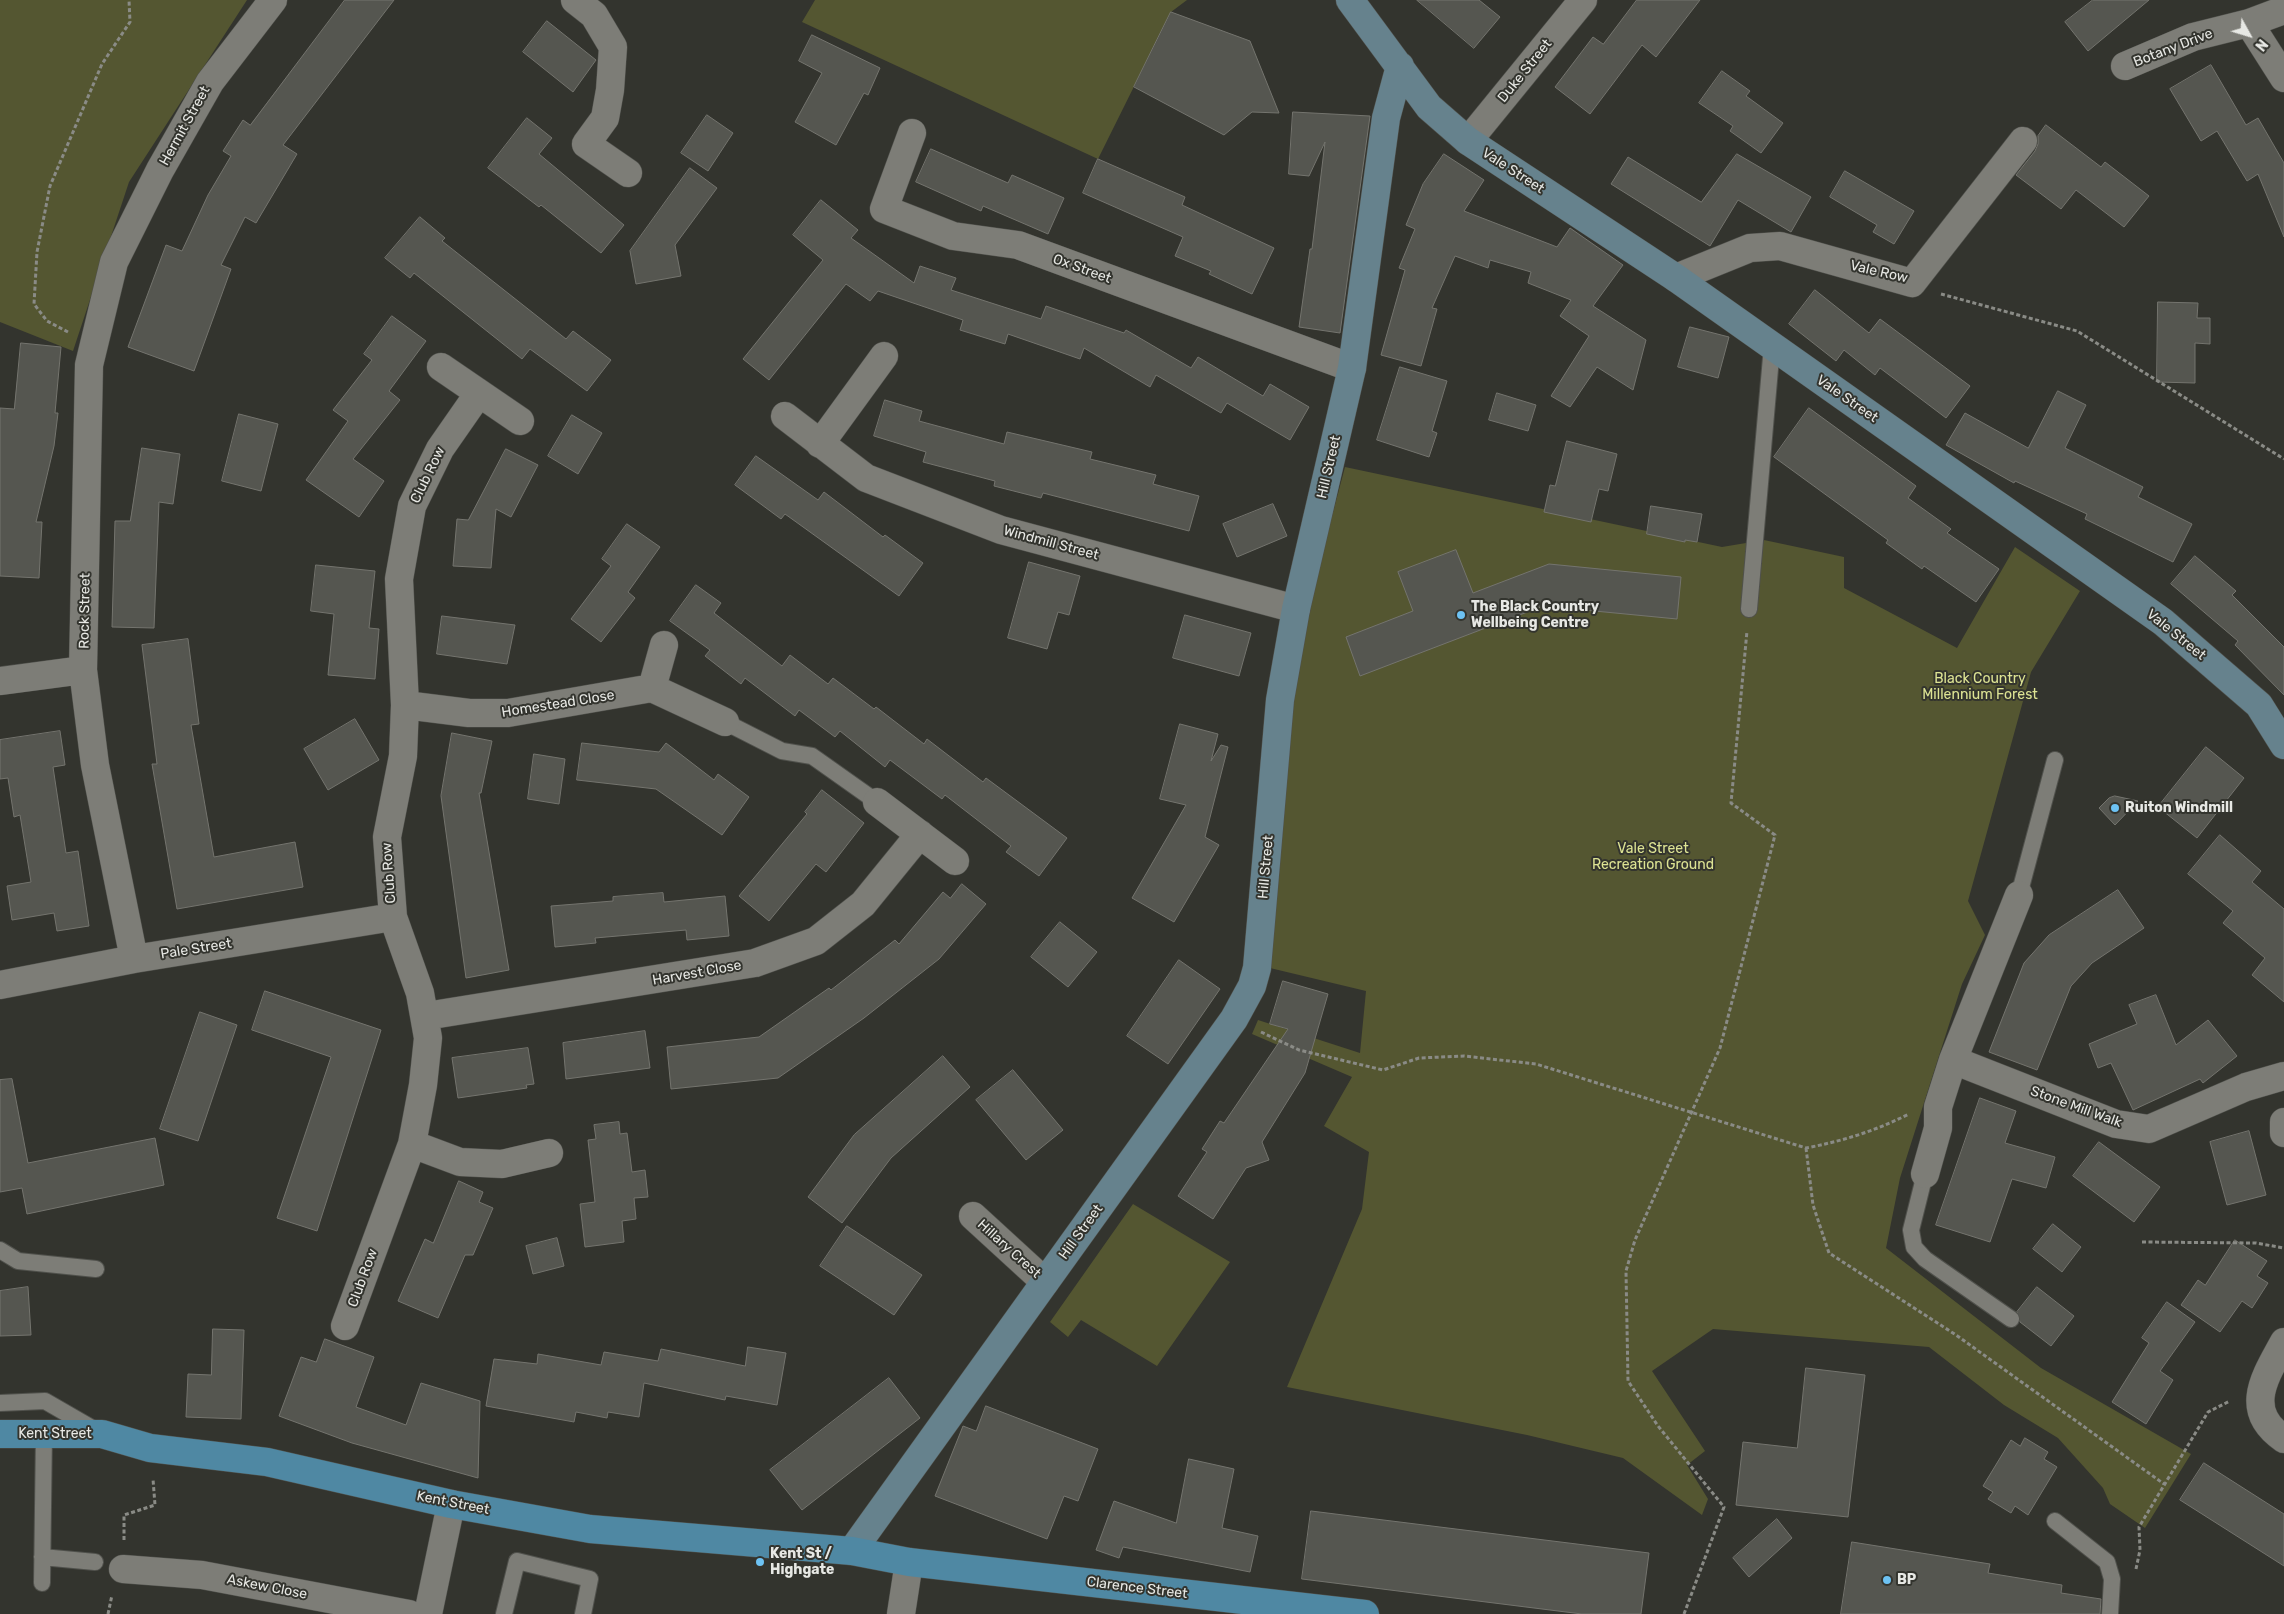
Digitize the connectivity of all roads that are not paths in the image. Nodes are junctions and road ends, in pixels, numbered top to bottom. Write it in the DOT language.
graph roads {
  1 [pos="273,0"];
  2 [pos="575,0"];
  3 [pos="1350,0"];
  4 [pos="1583,0"];
  5 [pos="2284,10"];
  6 [pos="2249,23"];
  7 [pos="1400,66"];
  8 [pos="2125,66"];
  9 [pos="2284,78"];
  10 [pos="912,133"];
  11 [pos="1468,141"];
  12 [pos="2023,141"];
  13 [pos="628,173"];
  14 [pos="114,262"];
  15 [pos="1676,278"];
  16 [pos="1772,346"];
  17 [pos="884,356"];
  18 [pos="441,367"];
  19 [pos="1352,368"];
  20 [pos="479,394"];
  21 [pos="785,416"];
  22 [pos="520,421"];
  23 [pos="820,444"];
  24 [pos="1296,609"];
  25 [pos="1749,609"];
  26 [pos="664,645"];
  27 [pos="84,670"];
  28 [pos="0,681"];
  29 [pos="652,688"];
  30 [pos="405,705"];
  31 [pos="725,722"];
  32 [pos="2284,745"];
  33 [pos="2055,760"];
  34 [pos="878,802"];
  35 [pos="920,834"];
  36 [pos="955,861"];
  37 [pos="2019,895"];
  38 [pos="393,918"];
  39 [pos="134,959"];
  40 [pos="0,985"];
  41 [pos="426,1016"];
  42 [pos="1953,1060"];
  43 [pos="2284,1076"];
  44 [pos="2284,1122"];
  45 [pos="2284,1133"];
  46 [pos="412,1144"];
  47 [pos="549,1153"];
  48 [pos="1925,1174"];
  49 [pos="973,1216"];
  50 [pos="0,1250"];
  51 [pos="96,1269"];
  52 [pos="1045,1282"];
  53 [pos="2011,1319"];
  54 [pos="345,1326"];
  55 [pos="2284,1342"];
  56 [pos="0,1403"];
  57 [pos="44,1432"];
  58 [pos="0,1434"];
  59 [pos="102,1434"];
  60 [pos="2284,1438"];
  61 [pos="451,1504"];
  62 [pos="2055,1521"];
  63 [pos="852,1552"];
  64 [pos="123,1556"];
  65 [pos="42,1557"];
  66 [pos="95,1562"];
  67 [pos="909,1562"];
  68 [pos="42,1583"];
  69 [pos="1291,1610"];
  70 [pos="409,1614"];
  71 [pos="428,1614"];
  72 [pos="504,1614"];
  73 [pos="583,1614"];
  74 [pos="901,1614"];
  75 [pos="1365,1614"];
  76 [pos="2110,1614"];
  1 -- 14 [label="street, Hermit Street"];
  2 -- 13 [label="street"];
  3 -- 7 [label="street, Vale Street"];
  4 -- 11 [label="street, Duke Street"];
  5 -- 6 [label="street, Botany Drive"];
  6 -- 8 [label="street, Botany Drive"];
  6 -- 9 [label="street"];
  7 -- 11 [label="street, Vale Street"];
  7 -- 19 [label="street, Hill Street"];
  10 -- 19 [label="street, Ox Street"];
  11 -- 15 [label="street, Vale Street"];
  12 -- 15 [label="street, Vale Row"];
  14 -- 27 [label="street, Rock Street"];
  15 -- 16 [label="street, Vale Street"];
  16 -- 25 [label="lane"];
  16 -- 32 [label="street, Vale Street"];
  17 -- 23 [label="street"];
  18 -- 20 [label="street"];
  19 -- 24 [label="street, Hill Street"];
  20 -- 22 [label="street"];
  20 -- 30 [label="street, Club Row"];
  21 -- 23 [label="street, Windmill Street"];
  23 -- 24 [label="street, Windmill Street"];
  24 -- 52 [label="street, Hill Street"];
  26 -- 29 [label="street"];
  27 -- 28 [label="street"];
  27 -- 39 [label="street, Rock Street"];
  29 -- 30 [label="street, Homestead Close"];
  29 -- 31 [label="street"];
  30 -- 38 [label="street, Club Row"];
  31 -- 34 [label="lane"];
  33 -- 37 [label="lane"];
  34 -- 35 [label="street"];
  35 -- 36 [label="street"];
  35 -- 41 [label="street, Harvest Close"];
  37 -- 42 [label="street"];
  38 -- 39 [label="street, Pale Street"];
  38 -- 41 [label="street, Club Row"];
  39 -- 40 [label="street, Pale Street"];
  41 -- 46 [label="street, Club Row"];
  42 -- 43 [label="street, Stone Mill Walk"];
  42 -- 48 [label="street"];
  44 -- 45 [label="street"];
  46 -- 47 [label="street"];
  46 -- 54 [label="street, Club Row"];
  48 -- 53 [label="lane"];
  49 -- 52 [label="street, Hillary Crest"];
  50 -- 51 [label="lane"];
  52 -- 63 [label="street, Hill Street"];
  55 -- 60 [label="street"];
  56 -- 59 [label="lane"];
  57 -- 58 [label="main road, Kent Street"];
  57 -- 59 [label="main road, Kent Street"];
  57 -- 65 [label="lane"];
  59 -- 61 [label="main road, Kent Street"];
  61 -- 63 [label="main road, Kent Street"];
  61 -- 71 [label="street"];
  62 -- 76 [label="lane"];
  63 -- 67 [label="main road, Kent Street"];
  64 -- 70 [label="street, Askew Close"];
  65 -- 66 [label="lane"];
  65 -- 68 [label="lane"];
  67 -- 69 [label="main road, Clarence Street"];
  67 -- 74 [label="street"];
  69 -- 75 [label="main road, Clarence Street"];
  72 -- 73 [label="lane"];
}
